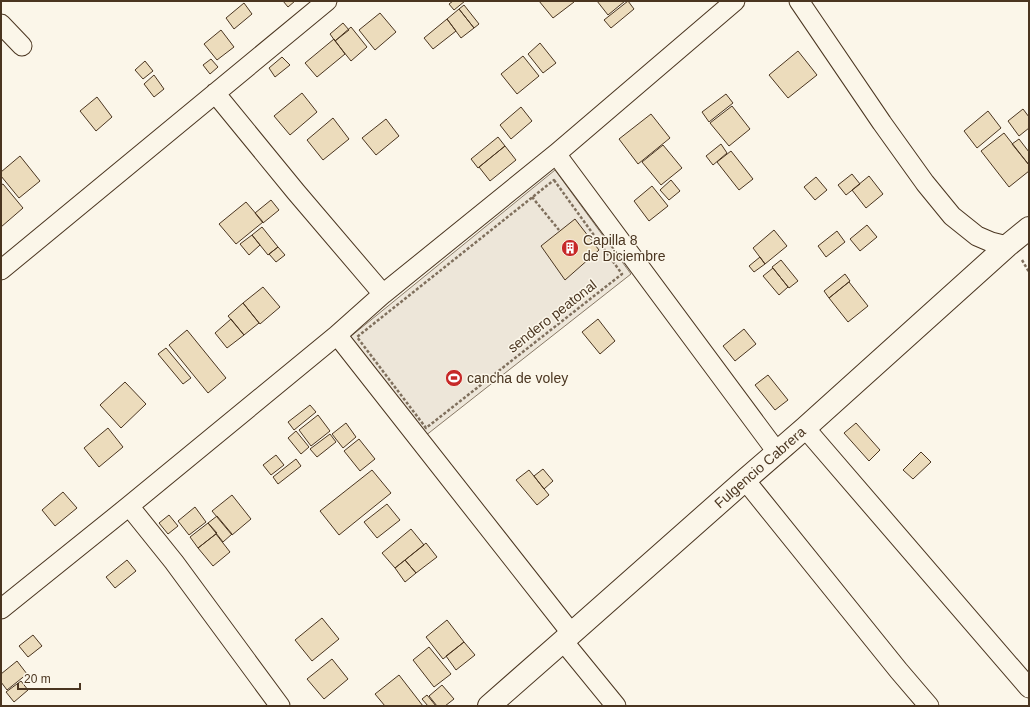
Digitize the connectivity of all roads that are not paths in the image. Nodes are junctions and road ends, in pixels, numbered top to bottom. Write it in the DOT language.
graph roads {
  1 [pos="327,1"];
  2 [pos="735,1"];
  3 [pos="799,1"];
  4 [pos="1,24"];
  5 [pos="22,46"];
  6 [pos="215,93"];
  7 [pos="556,154"];
  8 [pos="1029,228"];
  9 [pos="1007,246"];
  10 [pos="1,270"];
  11 [pos="383,294"];
  12 [pos="338,335"];
  13 [pos="805,428"];
  14 [pos="777,452"];
  15 [pos="745,480"];
  16 [pos="129,506"];
  17 [pos="1,609"];
  18 [pos="568,637"];
  19 [pos="1029,688"];
  20 [pos="280,706"];
  21 [pos="489,706"];
  22 [pos="616,706"];
  23 [pos="929,706"];
  1 -- 6 [label="street"];
  2 -- 7 [label="street"];
  3 -- 9 [label="street"];
  4 -- 5 [label="street"];
  6 -- 10 [label="street"];
  6 -- 11 [label="street"];
  7 -- 11 [label="street"];
  7 -- 14 [label="street"];
  8 -- 9 [label="main road, Fulgencio Cabrera"];
  9 -- 13 [label="main road, Fulgencio Cabrera"];
  11 -- 12 [label="street"];
  12 -- 16 [label="street"];
  12 -- 18 [label="street"];
  13 -- 14 [label="main road, Fulgencio Cabrera"];
  13 -- 19 [label="street"];
  14 -- 15 [label="main road, Fulgencio Cabrera"];
  15 -- 18 [label="main road, Fulgencio Cabrera"];
  15 -- 23 [label="street"];
  16 -- 17 [label="street"];
  16 -- 20 [label="street"];
  18 -- 21 [label="main road, Fulgencio Cabrera"];
  18 -- 22 [label="street"];
}
